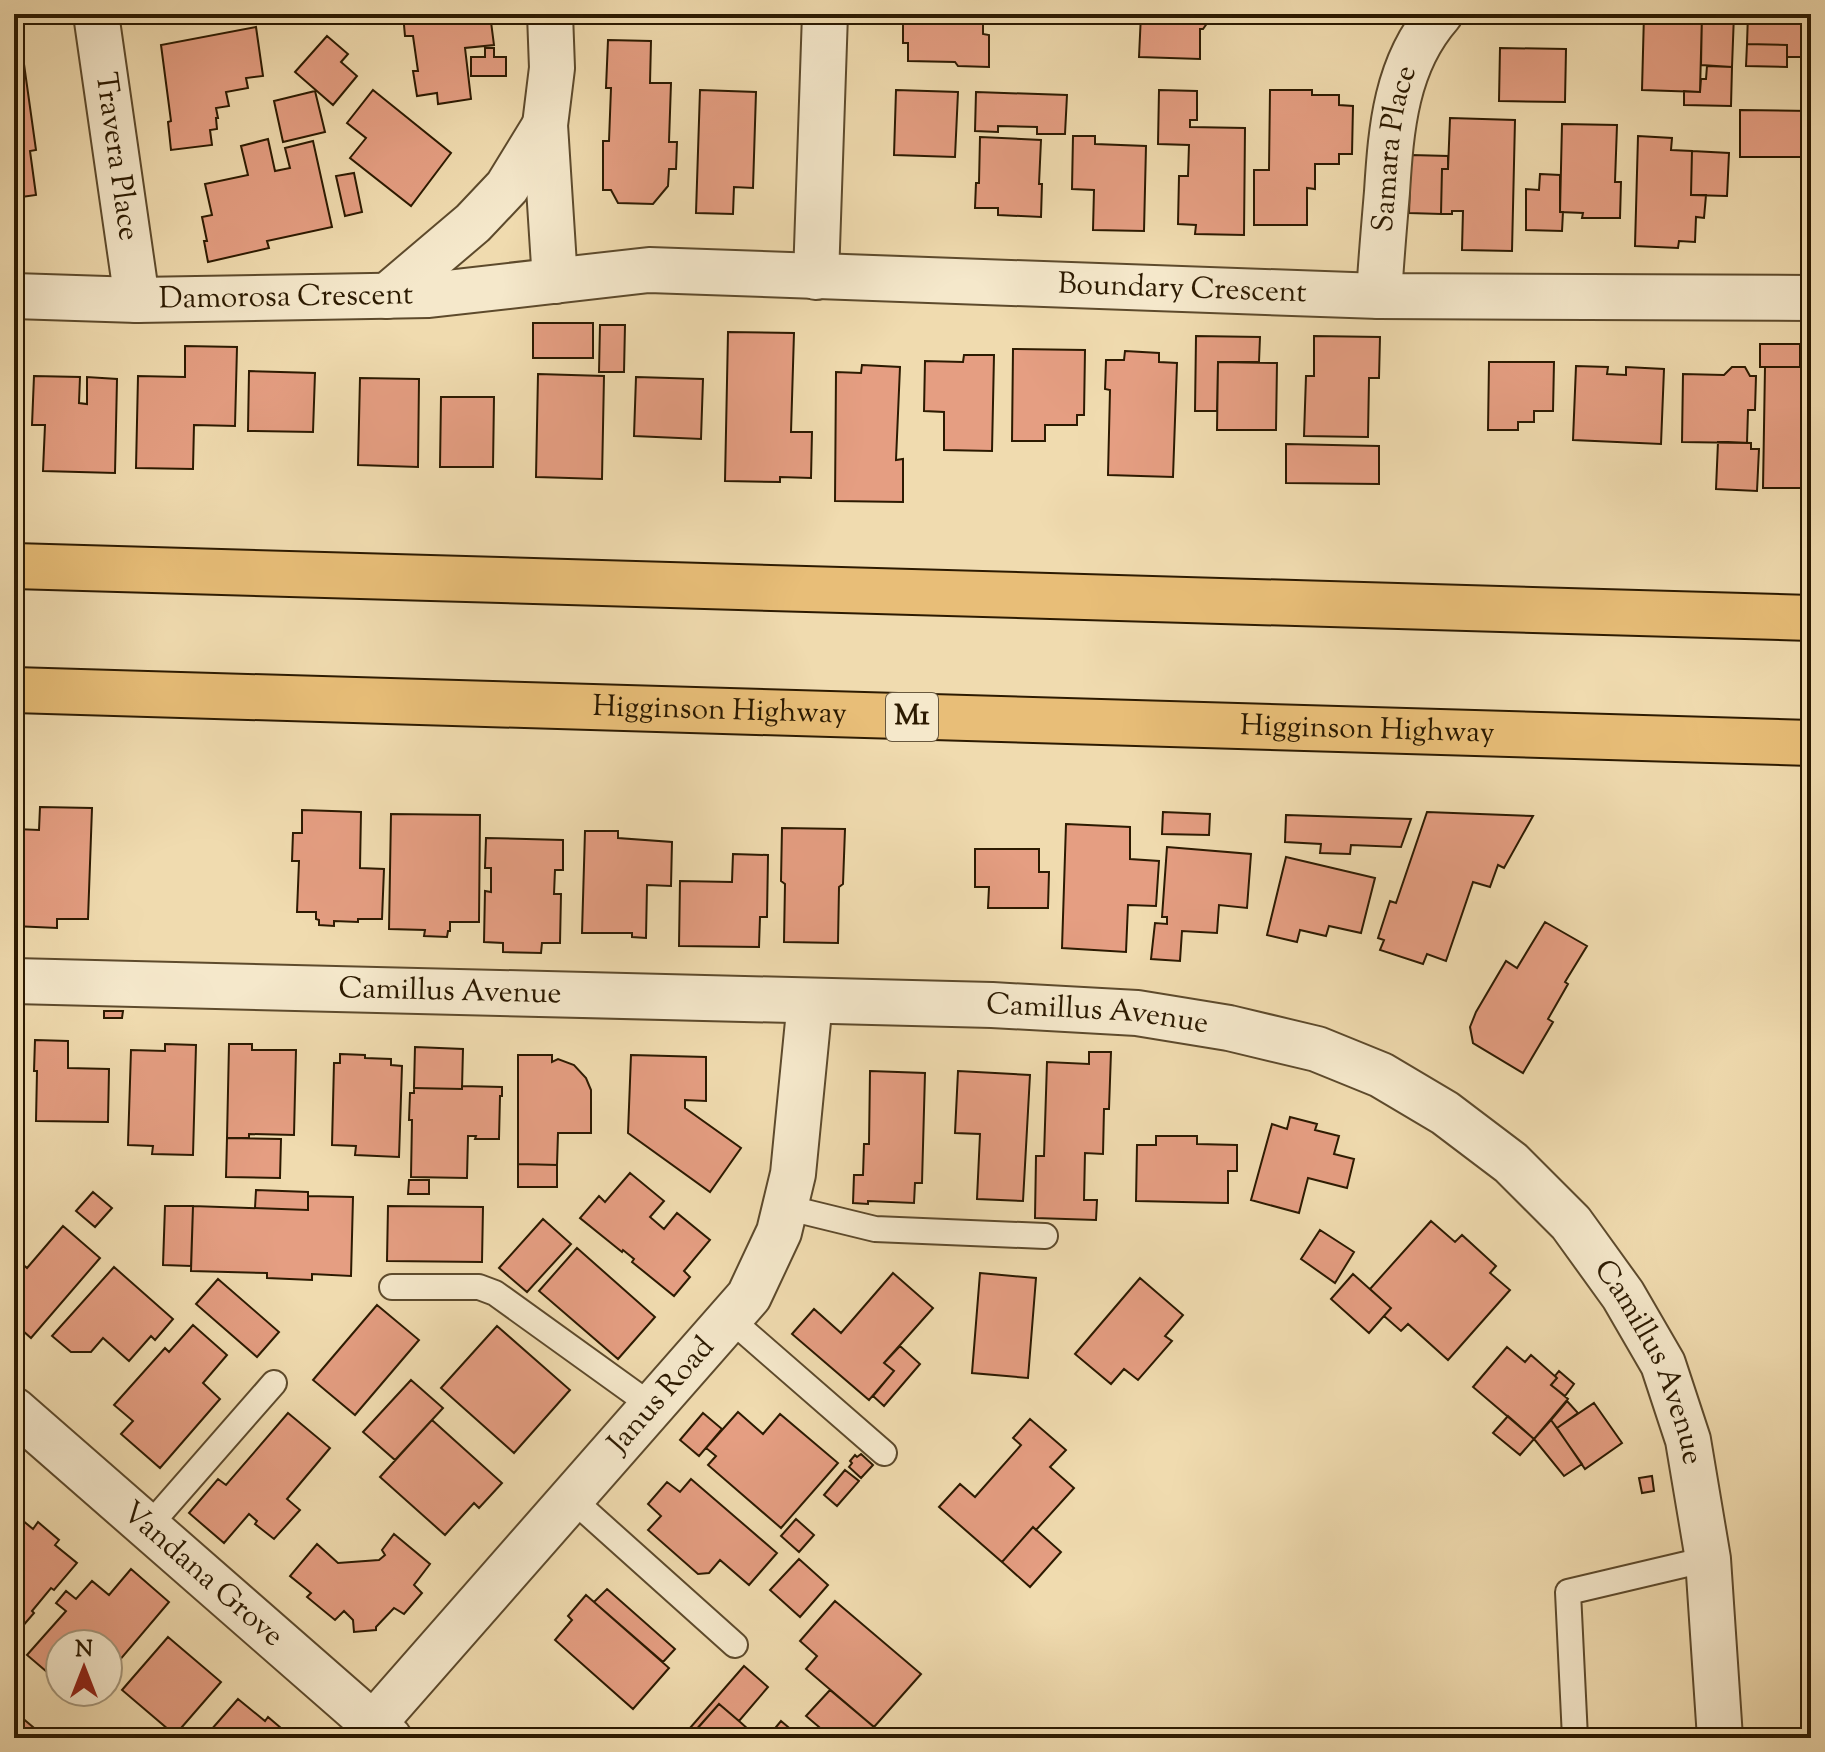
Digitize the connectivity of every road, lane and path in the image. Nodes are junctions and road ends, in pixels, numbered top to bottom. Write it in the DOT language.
graph roads {
  1 [pos="96,14"];
  2 [pos="550,14"];
  3 [pos="825,14"];
  4 [pos="1440,14"];
  5 [pos="545,125"];
  6 [pos="816,277"];
  7 [pos="555,281"];
  8 [pos="14,296"];
  9 [pos="387,296"];
  10 [pos="1379,296"];
  11 [pos="1811,298"];
  12 [pos="137,300"];
  13 [pos="14,566"];
  14 [pos="1811,618"];
  15 [pos="14,690"];
  16 [pos="1811,743"];
  17 [pos="14,981"];
  18 [pos="810,1001"];
  19 [pos="785,1207"];
  20 [pos="1045,1236"];
  21 [pos="392,1287"];
  22 [pos="729,1318"];
  23 [pos="274,1383"];
  24 [pos="652,1406"];
  25 [pos="14,1410"];
  26 [pos="884,1453"];
  27 [pos="571,1498"];
  28 [pos="148,1527"];
  29 [pos="1708,1559"];
  30 [pos="735,1645"];
  31 [pos="382,1731"];
  32 [pos="1575,1738"];
  33 [pos="1720,1738"];
  1 -- 12 [label="street, Travera Place"];
  2 -- 5 [label="street"];
  3 -- 6 [label="street"];
  4 -- 10 [label="street, Samara Place"];
  5 -- 7 [label="street"];
  5 -- 9 [label="street"];
  6 -- 7 [label="street, Damorosa Crescent"];
  6 -- 10 [label="street, Boundary Crescent"];
  7 -- 9 [label="street, Damorosa Crescent"];
  8 -- 12 [label="street, Damorosa Crescent"];
  9 -- 12 [label="street, Damorosa Crescent"];
  10 -- 11 [label="street, Boundary Crescent"];
  13 -- 14 [label="highway"];
  15 -- 16 [label="highway, Higginson Highway / M1"];
  17 -- 18 [label="street, Camillus Avenue"];
  18 -- 19 [label="street, Janus Road"];
  18 -- 29 [label="street, Camillus Avenue"];
  19 -- 20 [label="lane"];
  19 -- 22 [label="street, Janus Road"];
  21 -- 24 [label="lane"];
  22 -- 24 [label="street, Janus Road"];
  22 -- 26 [label="lane"];
  23 -- 28 [label="lane"];
  24 -- 27 [label="street, Janus Road"];
  25 -- 28 [label="street, Vandana Grove"];
  27 -- 30 [label="lane"];
  27 -- 31 [label="street, Janus Road"];
  28 -- 31 [label="street, Vandana Grove"];
  29 -- 32 [label="lane"];
  29 -- 33 [label="street, Camillus Avenue"];
}
